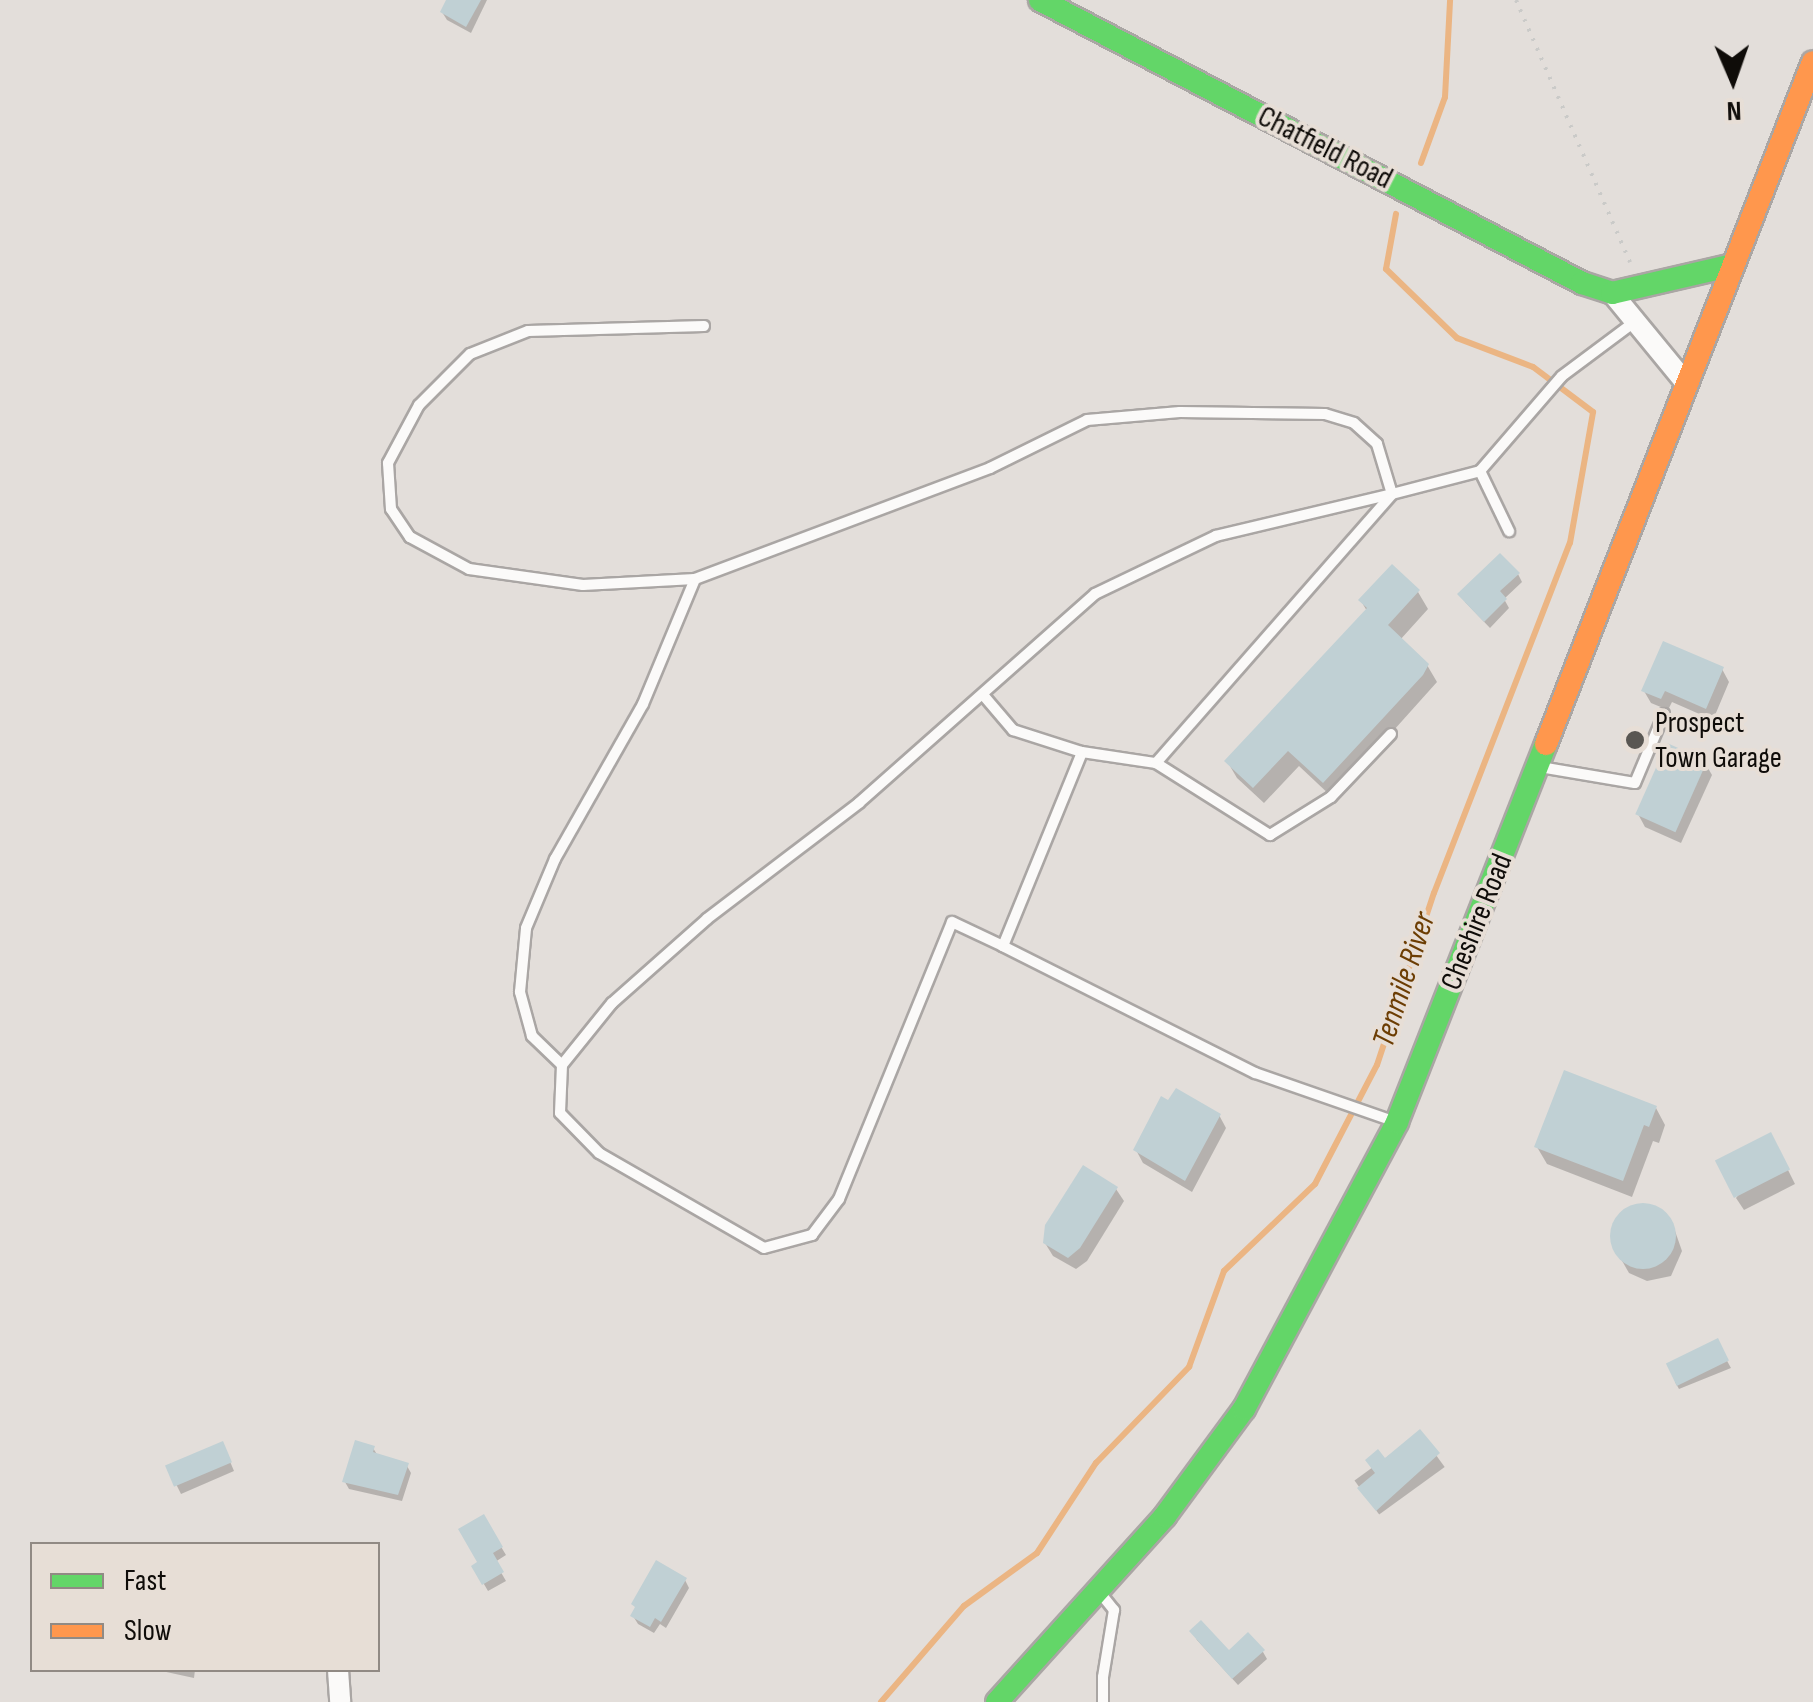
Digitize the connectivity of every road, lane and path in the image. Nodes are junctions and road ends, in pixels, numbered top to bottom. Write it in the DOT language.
graph roads {
  1 [pos="1040,0"];
  2 [pos="1516,0"];
  3 [pos="1813,62"];
  4 [pos="1730,266"];
  5 [pos="1642,288"];
  6 [pos="1612,294"];
  7 [pos="1636,320"];
  8 [pos="704,326"];
  9 [pos="1684,382"];
  10 [pos="1480,471"];
  11 [pos="1392,494"];
  12 [pos="1509,530"];
  13 [pos="695,578"];
  14 [pos="984,696"];
  15 [pos="1664,714"];
  16 [pos="1391,734"];
  17 [pos="1082,752"];
  18 [pos="1156,763"];
  19 [pos="1539,767"];
  20 [pos="1003,946"];
  21 [pos="562,1065"];
  22 [pos="1397,1122"];
  23 [pos="1099,1591"];
  24 [pos="338,1672"];
  25 [pos="340,1702"];
  26 [pos="997,1702"];
  27 [pos="1104,1702"];
  1 -- 6 [label="main road, Chatfield Road"];
  2 -- 5 [label="path"];
  3 -- 4 [label="main road, Cheshire Road"];
  4 -- 5 [label="main road"];
  4 -- 9 [label="main road, Cheshire Road"];
  5 -- 6 [label="main road"];
  6 -- 7 [label="street, Chatfield Road"];
  7 -- 9 [label="street, Chatfield Road"];
  7 -- 10 [label="lane"];
  8 -- 13 [label="lane"];
  9 -- 19 [label="main road, Cheshire Road"];
  10 -- 11 [label="lane"];
  10 -- 12 [label="lane"];
  11 -- 13 [label="lane"];
  11 -- 14 [label="lane"];
  11 -- 18 [label="lane"];
  13 -- 21 [label="lane"];
  14 -- 17 [label="lane"];
  14 -- 21 [label="lane"];
  15 -- 19 [label="lane"];
  16 -- 18 [label="lane"];
  17 -- 18 [label="lane"];
  17 -- 20 [label="lane"];
  19 -- 22 [label="main road, Cheshire Road"];
  20 -- 21 [label="lane"];
  20 -- 22 [label="lane"];
  22 -- 23 [label="main road, Cheshire Road"];
  23 -- 26 [label="main road, Cheshire Road"];
  23 -- 27 [label="lane"];
  24 -- 25 [label="street"];
}
